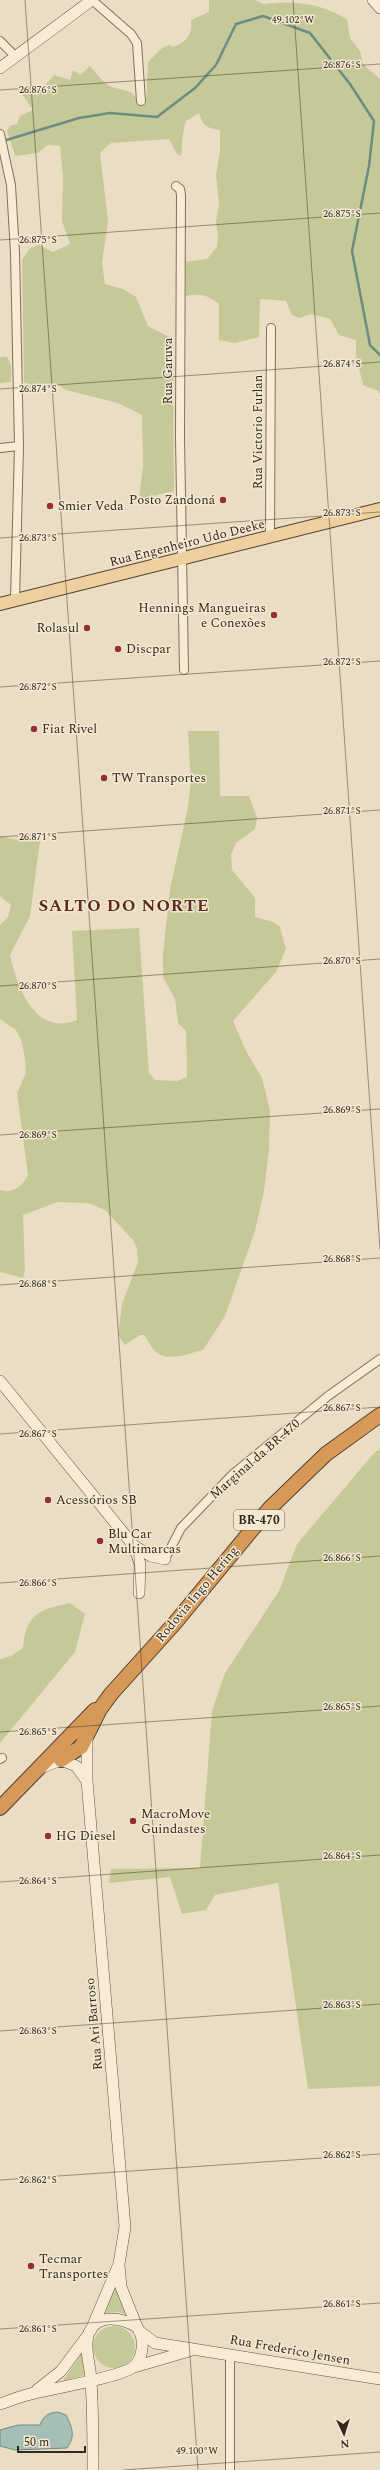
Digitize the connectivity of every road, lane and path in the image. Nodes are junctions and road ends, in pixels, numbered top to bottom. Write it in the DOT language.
graph roads {
  1 [pos="92,0"];
  2 [pos="0,41"];
  3 [pos="16,57"];
  4 [pos="0,68"];
  5 [pos="142,101"];
  6 [pos="0,134"];
  7 [pos="176,186"];
  8 [pos="271,328"];
  9 [pos="19,446"];
  10 [pos="0,448"];
  11 [pos="380,510"];
  12 [pos="270,537"];
  13 [pos="182,558"];
  14 [pos="15,600"];
  15 [pos="0,604"];
  16 [pos="184,670"];
  17 [pos="380,1359"];
  18 [pos="0,1381"];
  19 [pos="380,1415"];
  20 [pos="134,1546"];
  21 [pos="165,1559"];
  22 [pos="139,1593"];
  23 [pos="111,1694"];
  24 [pos="87,1738"];
  25 [pos="61,1760"];
  26 [pos="36,1770"];
  27 [pos="87,1780"];
  28 [pos="0,1808"];
  29 [pos="119,2264"];
  30 [pos="138,2329"];
  31 [pos="90,2332"];
  32 [pos="196,2349"];
  33 [pos="230,2354"];
  34 [pos="89,2362"];
  35 [pos="134,2366"];
  36 [pos="118,2374"];
  37 [pos="91,2379"];
  38 [pos="380,2379"];
  39 [pos="34,2393"];
  40 [pos="0,2404"];
  41 [pos="93,2470"];
  42 [pos="230,2470"];
  1 -- 3 [label="street"];
  1 -- 5 [label="street"];
  2 -- 3 [label="street"];
  3 -- 4 [label="street"];
  6 -- 9 [label="street"];
  7 -- 13 [label="street, Rua Garuva"];
  8 -- 12 [label="street, Rua Victorio Furlan"];
  9 -- 10 [label="street"];
  9 -- 14 [label="street"];
  11 -- 12 [label="main road, Rua Engenheiro Udo Deeke"];
  12 -- 13 [label="main road, Rua Engenheiro Udo Deeke"];
  13 -- 14 [label="main road, Rua Engenheiro Udo Deeke"];
  13 -- 16 [label="street, Rua Garuva"];
  14 -- 15 [label="main road, Rua Engenheiro Udo Deeke"];
  17 -- 21 [label="street, Marginal da BR-470"];
  18 -- 20 [label="street"];
  19 -- 23 [label="highway, Rodovia Ingo Hering / BR-470"];
  20 -- 21 [label="street"];
  20 -- 22 [label="street"];
  23 -- 24 [label="highway"];
  23 -- 26 [label="highway"];
  24 -- 25 [label="highway"];
  24 -- 27 [label="street, Rua Ari Barroso"];
  25 -- 26 [label="street"];
  25 -- 27 [label="street"];
  26 -- 28 [label="highway"];
  27 -- 29 [label="street, Rua Ari Barroso"];
  29 -- 30 [label="street, Rua Ari Barroso"];
  29 -- 31 [label="street, Rua Ari Barroso"];
  30 -- 31 [label="street"];
  30 -- 32 [label="street, Rua Frederico Jensen"];
  30 -- 35 [label="street"];
  31 -- 34 [label="street"];
  31 -- 39 [label="street"];
  32 -- 33 [label="street, Rua Frederico Jensen"];
  32 -- 35 [label="street, Rua Frederico Jensen"];
  33 -- 38 [label="street, Rua Frederico Jensen"];
  33 -- 42 [label="street"];
  34 -- 36 [label="street"];
  34 -- 37 [label="street"];
  35 -- 36 [label="street"];
  36 -- 37 [label="street"];
  37 -- 39 [label="street"];
  37 -- 41 [label="street"];
  39 -- 40 [label="street"];
}
